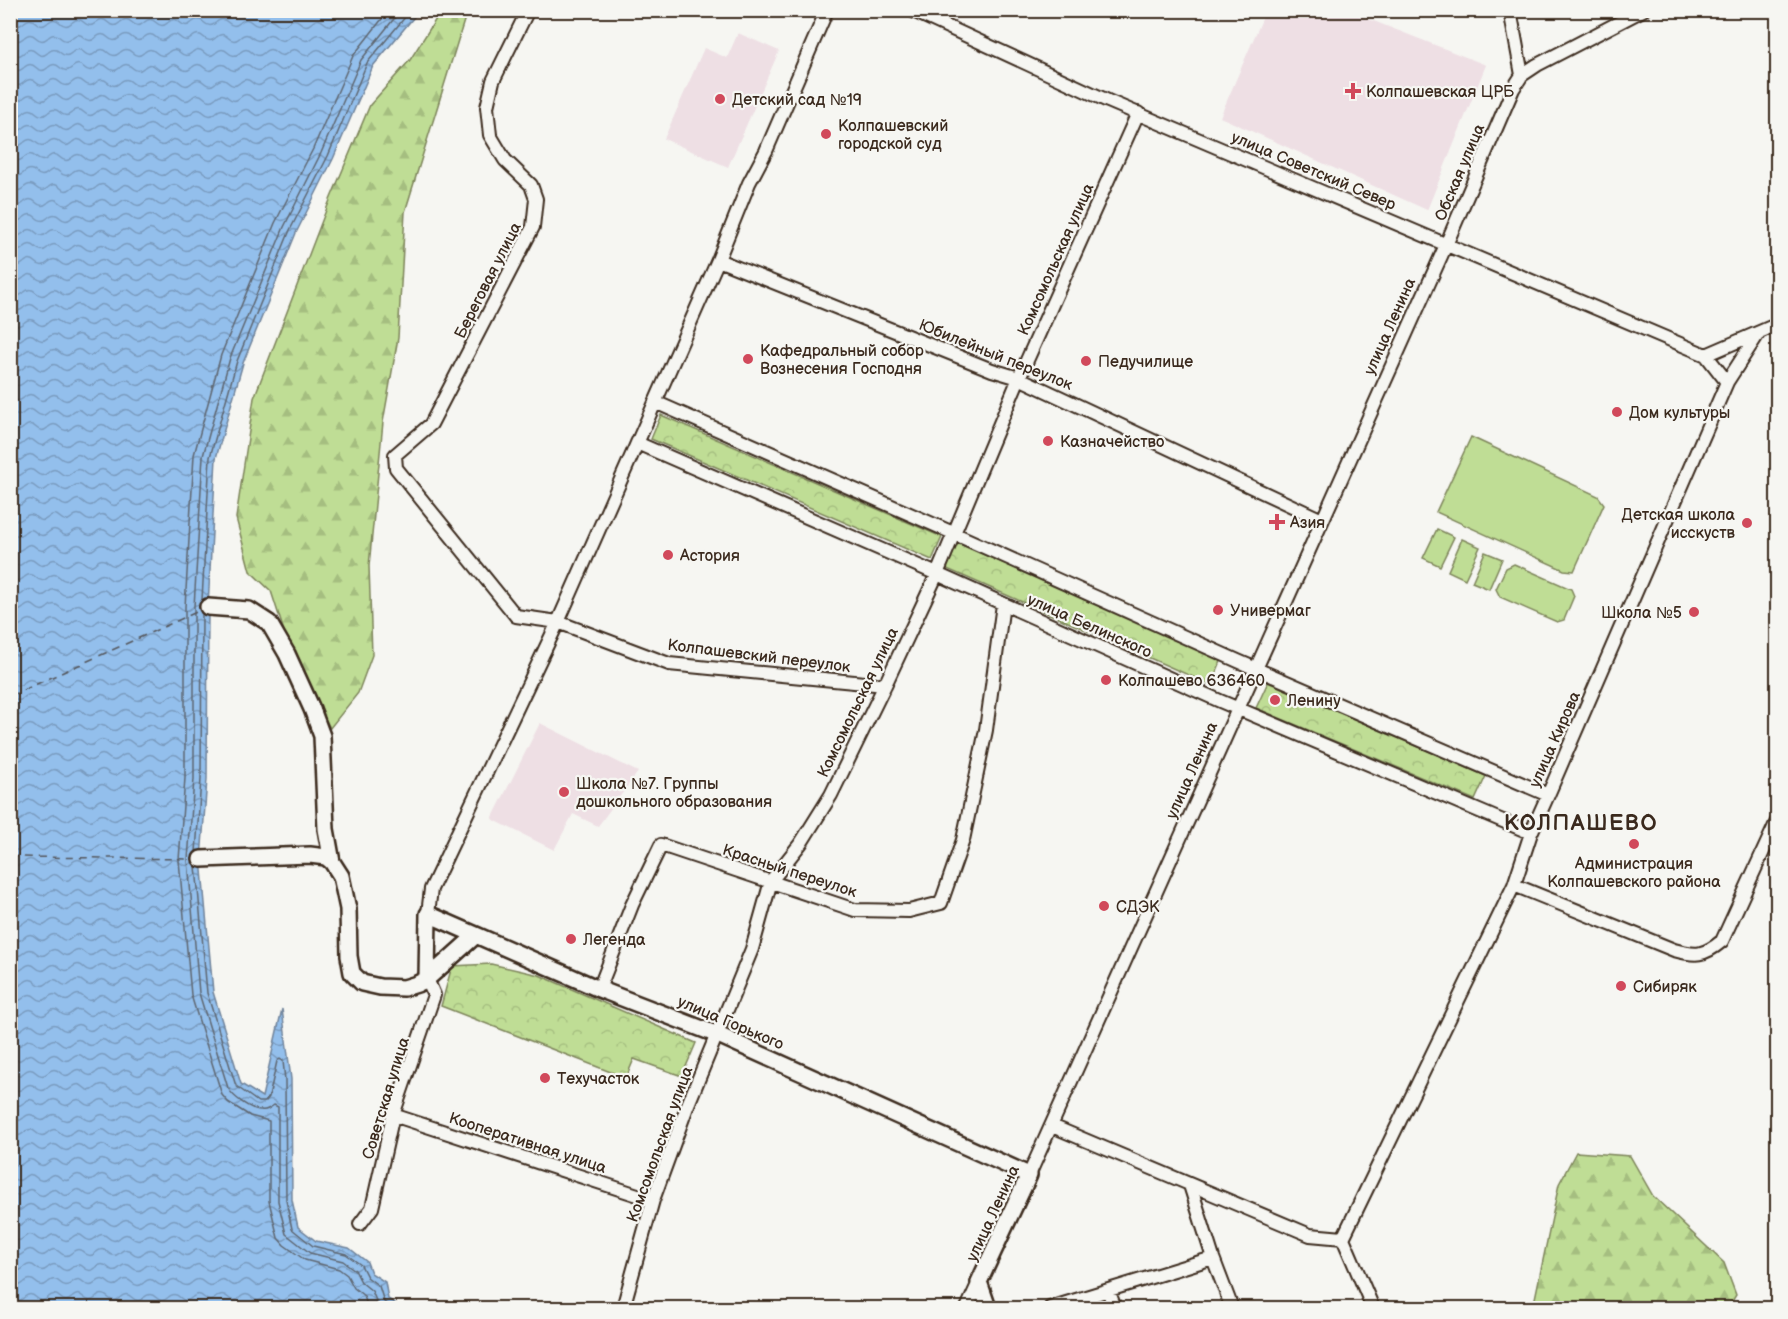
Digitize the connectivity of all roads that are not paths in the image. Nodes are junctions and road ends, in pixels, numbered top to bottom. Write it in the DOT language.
graph roads {
  1 [pos="528,10"];
  2 [pos="827,10"];
  3 [pos="911,10"];
  4 [pos="1510,10"];
  5 [pos="1642,10"];
  6 [pos="1522,75"];
  7 [pos="1138,113"];
  8 [pos="1446,245"];
  9 [pos="718,260"];
  10 [pos="1778,324"];
  11 [pos="1758,334"];
  12 [pos="1706,355"];
  13 [pos="1019,378"];
  14 [pos="1727,382"];
  15 [pos="655,402"];
  16 [pos="637,443"];
  17 [pos="394,455"];
  18 [pos="1322,520"];
  19 [pos="954,533"];
  20 [pos="937,574"];
  21 [pos="1003,604"];
  22 [pos="208,607"];
  23 [pos="558,622"];
  24 [pos="1256,669"];
  25 [pos="885,685"];
  26 [pos="1238,709"];
  27 [pos="1548,795"];
  28 [pos="1778,819"];
  29 [pos="1532,833"];
  30 [pos="201,859"];
  31 [pos="332,862"];
  32 [pos="771,880"];
  33 [pos="1514,885"];
  34 [pos="428,914"];
  35 [pos="475,936"];
  36 [pos="427,979"];
  37 [pos="599,989"];
  38 [pos="718,1035"];
  39 [pos="393,1115"];
  40 [pos="1052,1126"];
  41 [pos="1029,1175"];
  42 [pos="1190,1185"];
  43 [pos="653,1200"];
  44 [pos="360,1224"];
  45 [pos="1343,1238"];
  46 [pos="1213,1258"];
  47 [pos="980,1282"];
  48 [pos="1108,1290"];
  49 [pos="623,1308"];
  50 [pos="967,1308"];
  51 [pos="988,1308"];
  52 [pos="1050,1308"];
  53 [pos="1115,1308"];
  54 [pos="1232,1308"];
  55 [pos="1373,1308"];
  1 -- 17 [label="street, Береговая улица"];
  2 -- 9 [label="street"];
  3 -- 7 [label="street, улица Советский Север"];
  4 -- 6 [label="street"];
  5 -- 6 [label="street"];
  6 -- 8 [label="street, Обская улица"];
  7 -- 8 [label="street, улица Советский Север"];
  7 -- 13 [label="street, Комсомольская улица"];
  8 -- 12 [label="street, улица Советский Север"];
  8 -- 18 [label="street, улица Ленина"];
  9 -- 13 [label="street, Юбилейный переулок"];
  9 -- 15 [label="street"];
  10 -- 11 [label="street"];
  11 -- 12 [label="street"];
  11 -- 14 [label="street, улица Кирова"];
  12 -- 14 [label="street"];
  13 -- 18 [label="street, Юбилейный переулок"];
  13 -- 19 [label="street, Комсомольская улица"];
  14 -- 27 [label="street, улица Кирова"];
  15 -- 16 [label="street"];
  15 -- 19 [label="street, улица Белинского"];
  16 -- 20 [label="street, улица Белинского"];
  16 -- 23 [label="street"];
  17 -- 23 [label="street, Колпашевский переулок"];
  18 -- 24 [label="street, улица Ленина"];
  19 -- 20 [label="street, Комсомольская улица"];
  19 -- 24 [label="street, улица Белинского"];
  20 -- 21 [label="street, улица Белинского"];
  20 -- 25 [label="street, Комсомольская улица"];
  21 -- 26 [label="street, улица Белинского"];
  21 -- 32 [label="street, Красный переулок"];
  22 -- 31 [label="main road"];
  23 -- 25 [label="street, Колпашевский переулок"];
  23 -- 34 [label="street"];
  24 -- 26 [label="street, улица Ленина"];
  24 -- 27 [label="street, улица Белинского"];
  25 -- 32 [label="street, Комсомольская улица"];
  26 -- 29 [label="street, улица Белинского"];
  26 -- 40 [label="street, улица Ленина"];
  27 -- 29 [label="street, улица Кирова"];
  28 -- 33 [label="street"];
  29 -- 33 [label="street, улица Кирова"];
  30 -- 31 [label="main road"];
  31 -- 36 [label="main road"];
  32 -- 37 [label="street, Красный переулок"];
  32 -- 38 [label="street, Комсомольская улица"];
  33 -- 45 [label="street, улица Кирова"];
  34 -- 35 [label="main road, улица Горького"];
  34 -- 36 [label="main road"];
  35 -- 36 [label="main road"];
  35 -- 37 [label="main road, улица Горького"];
  36 -- 39 [label="street, Советская улица"];
  37 -- 38 [label="main road, улица Горького"];
  38 -- 41 [label="main road, улица Горького"];
  38 -- 43 [label="street, Комсомольская улица"];
  39 -- 43 [label="street, Кооперативная улица"];
  39 -- 44 [label="street, Советская улица"];
  40 -- 41 [label="street, улица Ленина"];
  40 -- 42 [label="street"];
  41 -- 47 [label="main road, улица Ленина"];
  42 -- 45 [label="street"];
  42 -- 46 [label="street"];
  43 -- 49 [label="street, Комсомольская улица"];
  45 -- 55 [label="street"];
  46 -- 48 [label="street"];
  46 -- 54 [label="street"];
  47 -- 50 [label="street, улица Ленина"];
  47 -- 51 [label="main road"];
  48 -- 52 [label="street"];
  48 -- 53 [label="street"];
}
